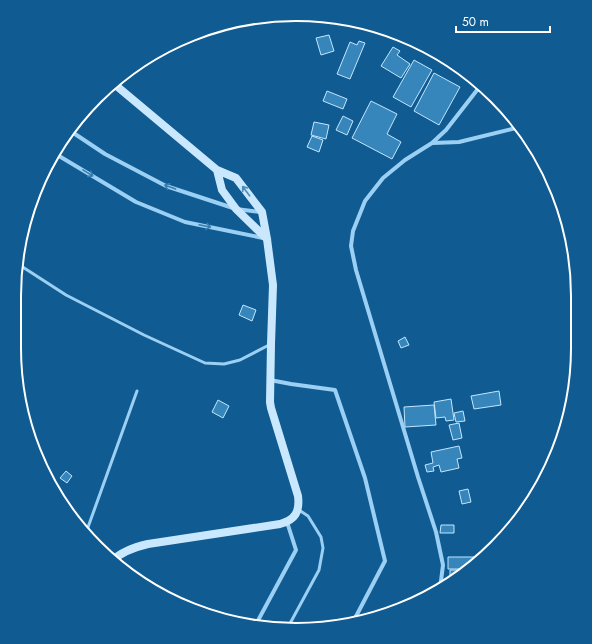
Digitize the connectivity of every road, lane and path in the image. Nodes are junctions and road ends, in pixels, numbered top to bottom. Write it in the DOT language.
graph roads {
  1 [pos="118,87"];
  2 [pos="478,90"];
  3 [pos="514,129"];
  4 [pos="74,134"];
  5 [pos="432,143"];
  6 [pos="59,156"];
  7 [pos="216,170"];
  8 [pos="236,209"];
  9 [pos="262,212"];
  10 [pos="267,238"];
  11 [pos="23,267"];
  12 [pos="271,344"];
  13 [pos="270,380"];
  14 [pos="137,391"];
  15 [pos="298,509"];
  16 [pos="287,522"];
  17 [pos="88,528"];
  18 [pos="118,557"];
  19 [pos="441,582"];
  20 [pos="356,617"];
  21 [pos="258,621"];
  22 [pos="290,623"];
  1 -- 7 [label="street"];
  2 -- 5 [label="street"];
  3 -- 5 [label="street"];
  8 -- 4 [label="street, one-way"];
  5 -- 19 [label="street"];
  6 -- 10 [label="street, one-way"];
  7 -- 8 [label="street"];
  9 -- 7 [label="street, one-way"];
  8 -- 9 [label="street"];
  8 -- 10 [label="street"];
  9 -- 10 [label="street"];
  10 -- 12 [label="street"];
  11 -- 12 [label="lane"];
  12 -- 13 [label="street"];
  13 -- 15 [label="street"];
  13 -- 20 [label="street"];
  14 -- 17 [label="lane"];
  15 -- 16 [label="street"];
  15 -- 22 [label="lane"];
  16 -- 18 [label="street"];
  16 -- 21 [label="street"];
}
